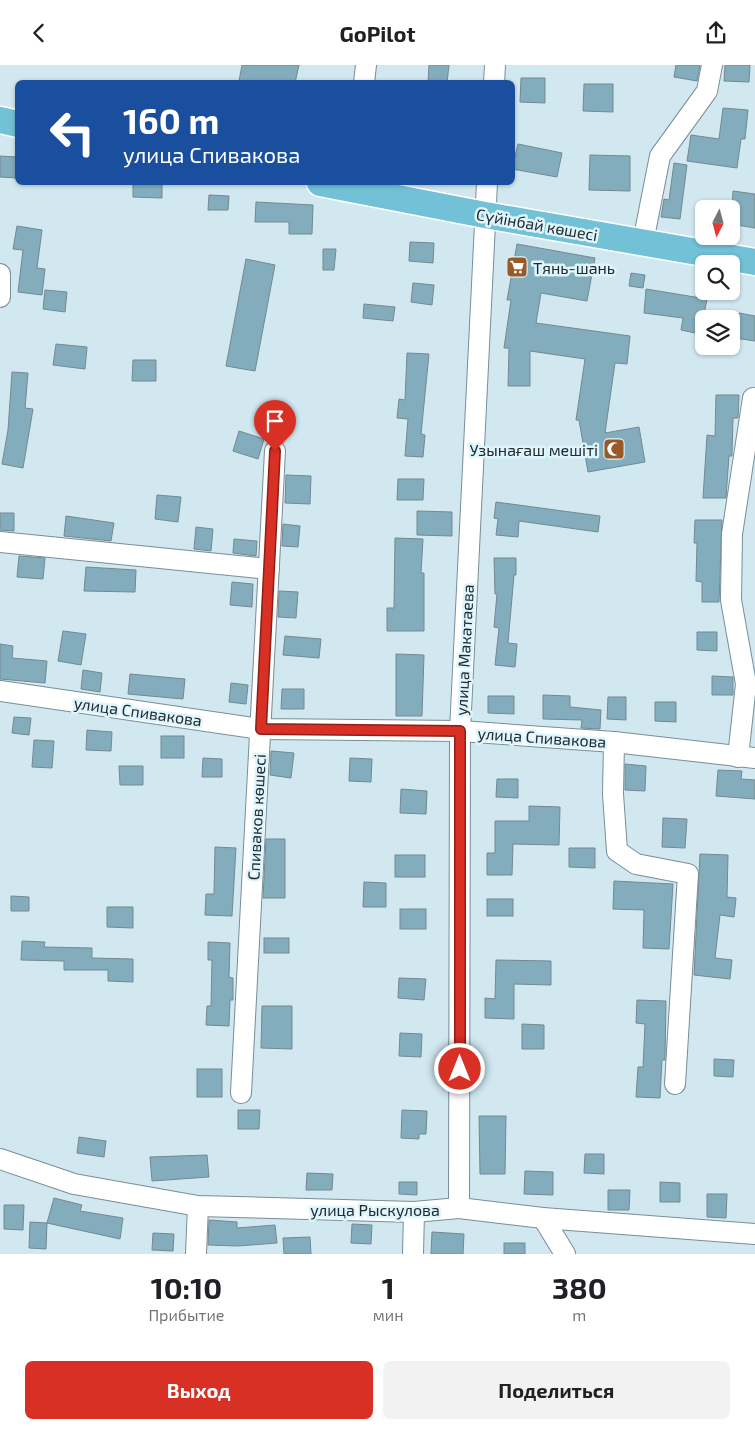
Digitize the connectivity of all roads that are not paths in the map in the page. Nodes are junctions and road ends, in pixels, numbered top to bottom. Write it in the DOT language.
graph roads {
  1 [pos="366,65"];
  2 [pos="495,65"];
  3 [pos="712,65"];
  4 [pos="364,80"];
  5 [pos="494,80"];
  6 [pos="0,121"];
  7 [pos="15,124"];
  8 [pos="487,185"];
  9 [pos="352,186"];
  10 [pos="485,215"];
  11 [pos="643,243"];
  12 [pos="755,262"];
  13 [pos="0,273"];
  14 [pos="0,297"];
  15 [pos="753,398"];
  16 [pos="275,451"];
  17 [pos="0,542"];
  18 [pos="269,569"];
  19 [pos="0,691"];
  20 [pos="261,729"];
  21 [pos="460,731"];
  22 [pos="614,742"];
  23 [pos="747,758"];
  24 [pos="675,1084"];
  25 [pos="241,1093"];
  26 [pos="0,1159"];
  27 [pos="198,1206"];
  28 [pos="459,1208"];
  29 [pos="414,1212"];
  30 [pos="543,1218"];
  31 [pos="755,1233"];
  32 [pos="196,1254"];
  33 [pos="413,1254"];
  34 [pos="565,1254"];
  1 -- 4 [label="street"];
  2 -- 5 [label="street"];
  3 -- 11 [label="street"];
  6 -- 7 [label="main road"];
  8 -- 10 [label="street, улица Макатаева"];
  9 -- 10 [label="main road, Сүйінбай көшесі"];
  10 -- 11 [label="main road, Сүйінбай көшесі"];
  10 -- 21 [label="street, улица Макатаева"];
  11 -- 12 [label="main road, Сүйінбай көшесі"];
  13 -- 14 [label="street"];
  15 -- 23 [label="street"];
  16 -- 18 [label="street, Спиваков көшесі"];
  17 -- 18 [label="street"];
  18 -- 20 [label="street, Спиваков көшесі"];
  19 -- 20 [label="street, улица Спивакова"];
  20 -- 21 [label="street, улица Спивакова"];
  20 -- 25 [label="street, Спиваков көшесі"];
  21 -- 22 [label="street, улица Спивакова"];
  21 -- 28 [label="street, улица Макатаева"];
  22 -- 23 [label="street, улица Спивакова"];
  22 -- 24 [label="street"];
  26 -- 27 [label="street, улица Рыскулова"];
  27 -- 29 [label="street, улица Рыскулова"];
  27 -- 32 [label="street"];
  28 -- 29 [label="street, улица Рыскулова"];
  28 -- 30 [label="street, улица Рыскулова"];
  29 -- 33 [label="street"];
  30 -- 31 [label="street, улица Рыскулова"];
  30 -- 34 [label="street"];
}
